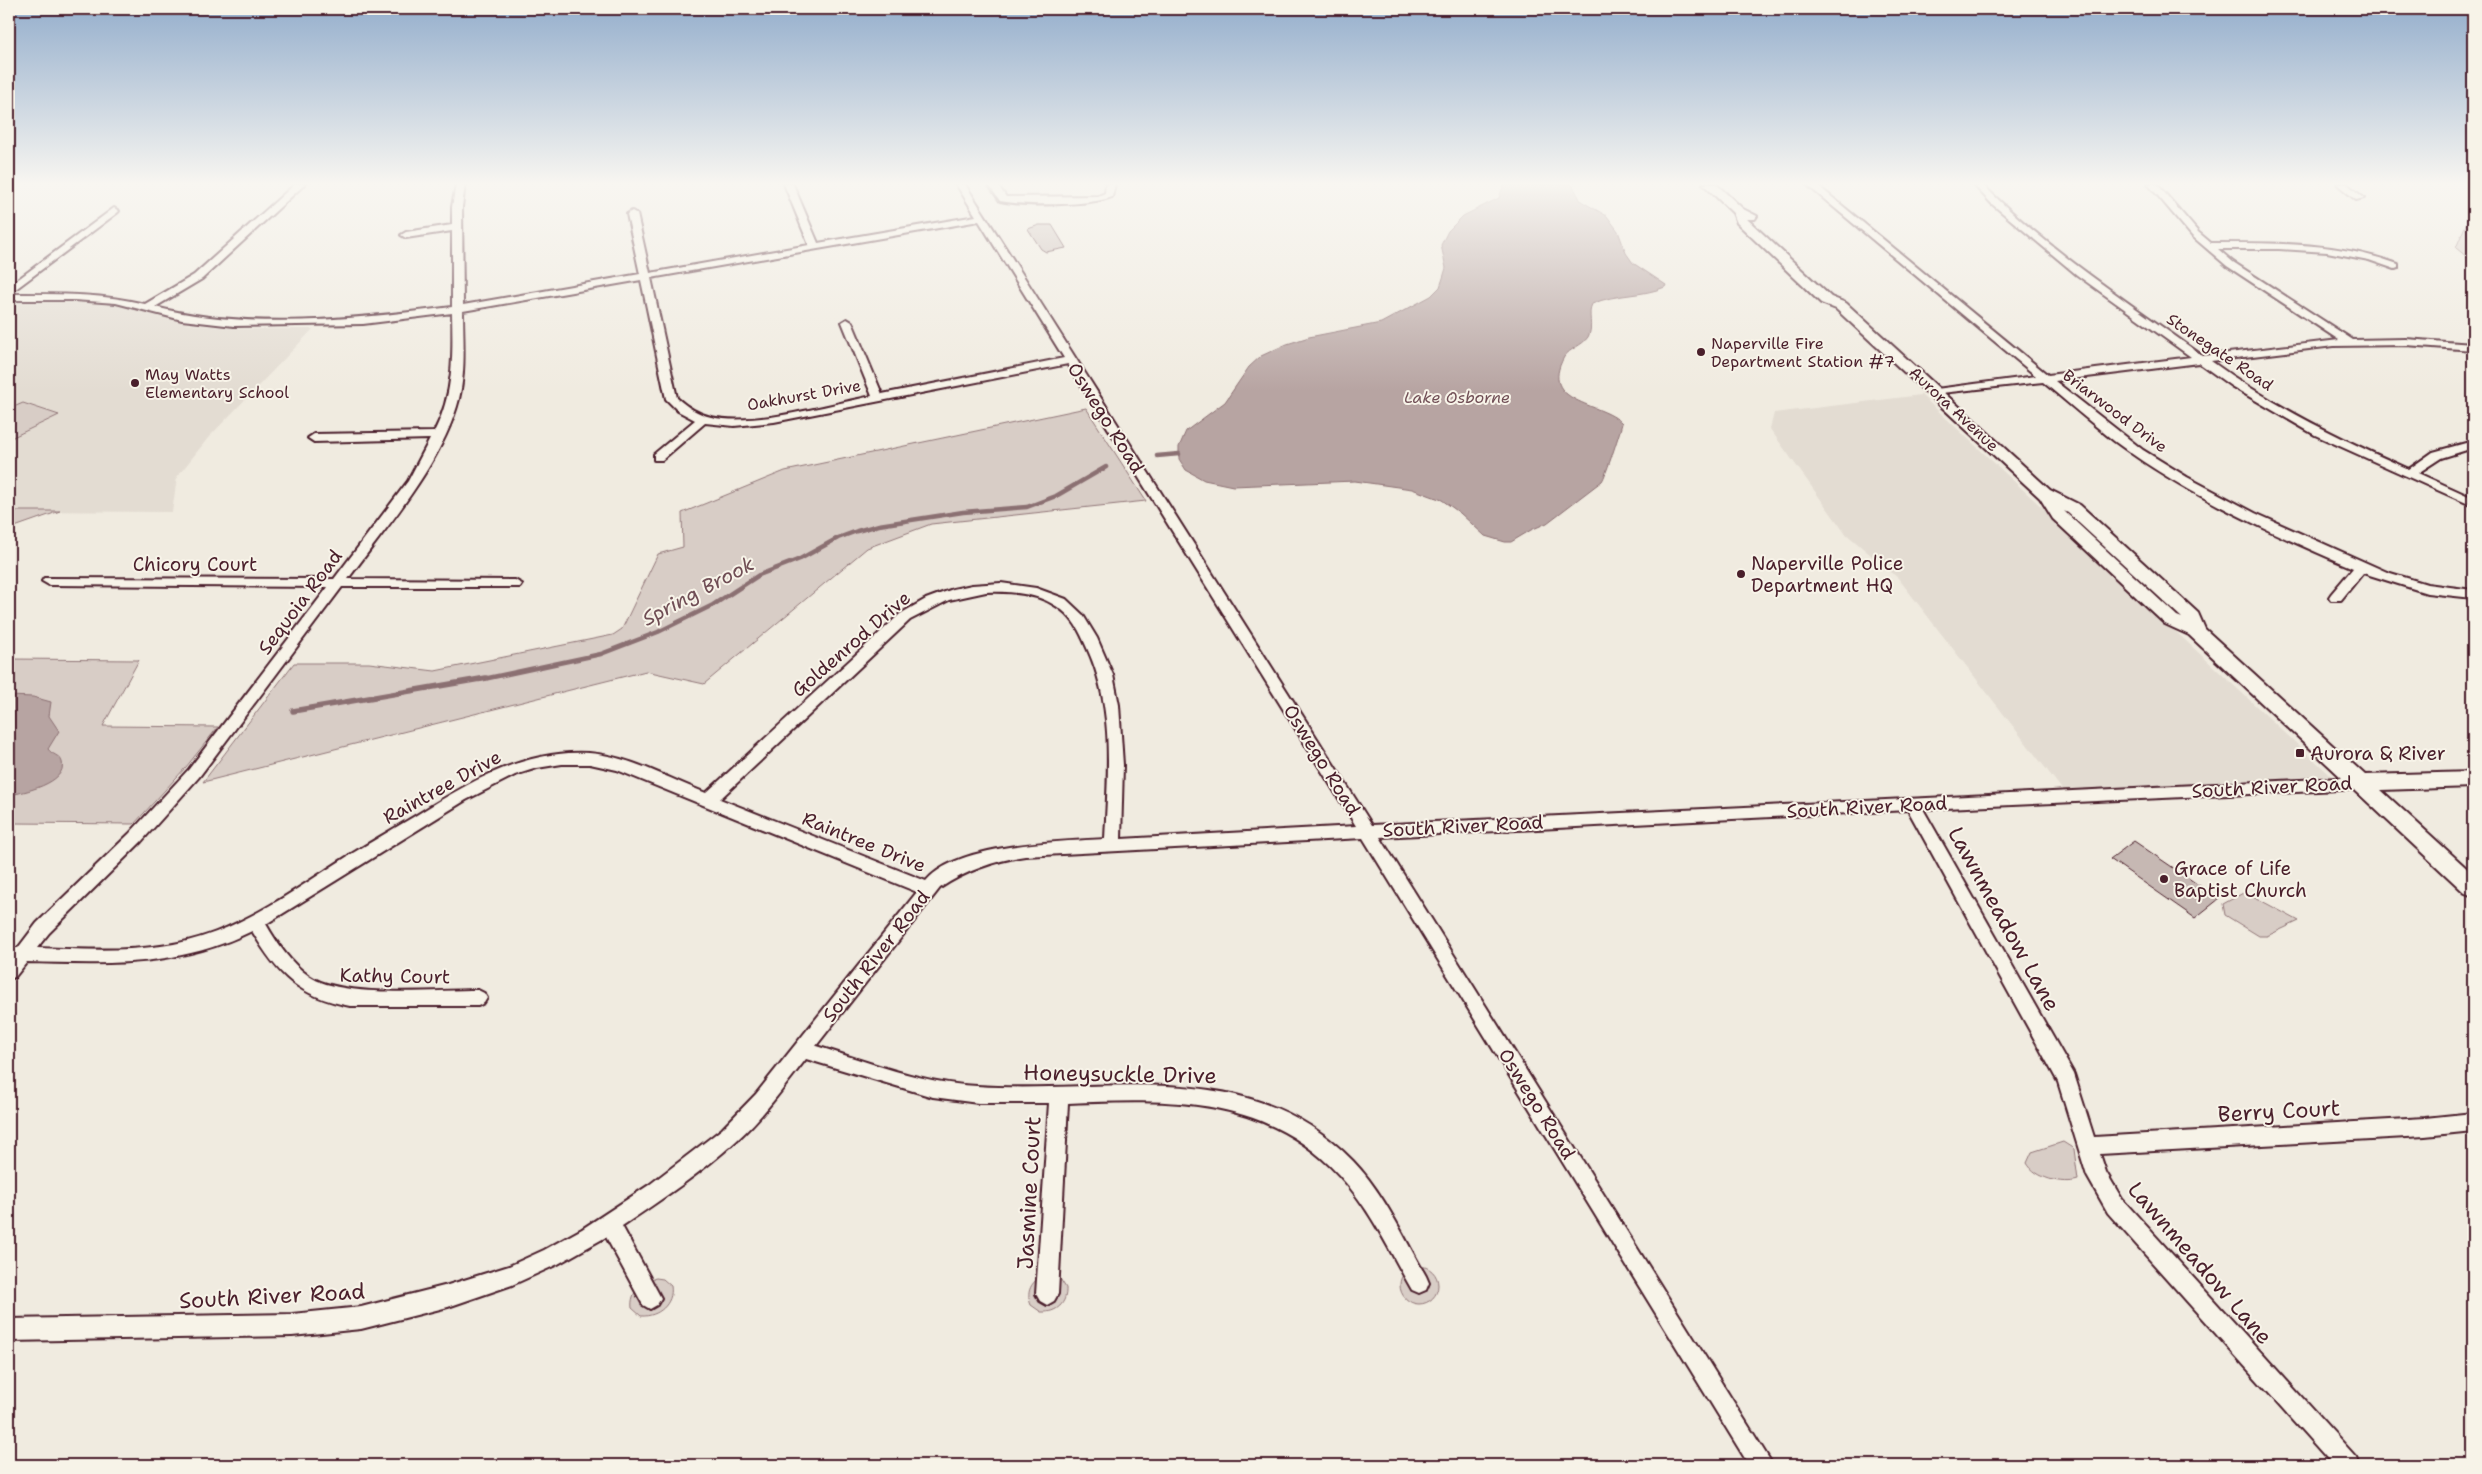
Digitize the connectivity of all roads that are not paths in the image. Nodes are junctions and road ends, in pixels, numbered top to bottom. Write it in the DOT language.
graph roads {
  1 [pos="59,253"];
  2 [pos="225,253"];
  3 [pos="457,253"];
  4 [pos="640,253"];
  5 [pos="786,253"];
  6 [pos="1003,253"];
  7 [pos="1776,253"];
  8 [pos="1893,253"];
  9 [pos="2057,253"];
  10 [pos="2216,253"];
  11 [pos="2346,253"];
  12 [pos="2395,266"];
  13 [pos="645,276"];
  14 [pos="9,291"];
  15 [pos="9,298"];
  16 [pos="146,308"];
  17 [pos="458,309"];
  18 [pos="847,322"];
  19 [pos="2350,342"];
  20 [pos="2473,347"];
  21 [pos="2200,359"];
  22 [pos="1070,360"];
  23 [pos="2045,379"];
  24 [pos="1936,392"];
  25 [pos="878,398"];
  26 [pos="703,419"];
  27 [pos="440,435"];
  28 [pos="314,438"];
  29 [pos="2473,444"];
  30 [pos="658,457"];
  31 [pos="2409,474"];
  32 [pos="2473,502"];
  33 [pos="2361,567"];
  34 [pos="50,581"];
  35 [pos="340,583"];
  36 [pos="515,584"];
  37 [pos="2473,594"];
  38 [pos="2336,598"];
  39 [pos="2473,779"];
  40 [pos="2360,783"];
  41 [pos="709,800"];
  42 [pos="1913,805"];
  43 [pos="1367,830"];
  44 [pos="1113,846"];
  45 [pos="2473,887"];
  46 [pos="928,889"];
  47 [pos="255,921"];
  48 [pos="15,955"];
  49 [pos="9,972"];
  50 [pos="478,998"];
  51 [pos="803,1050"];
  52 [pos="1059,1096"];
  53 [pos="2473,1122"];
  54 [pos="2087,1146"];
  55 [pos="609,1223"];
  56 [pos="1419,1283"];
  57 [pos="1047,1294"];
  58 [pos="650,1298"];
  59 [pos="9,1330"];
  60 [pos="1762,1465"];
  61 [pos="2348,1465"];
  1 -- 14 [label="street"];
  2 -- 16 [label="street"];
  3 -- 17 [label="street, Sequoia Road"];
  4 -- 13 [label="street, Oakhurst Drive"];
  5 -- 13 [label="street"];
  6 -- 22 [label="street, Oswego Road"];
  7 -- 24 [label="main road, Aurora Avenue"];
  8 -- 23 [label="street, Briarwood Drive"];
  9 -- 21 [label="street, Stonegate Road"];
  10 -- 19 [label="street"];
  11 -- 12 [label="street"];
  13 -- 17 [label="street"];
  13 -- 26 [label="street, Oakhurst Drive"];
  15 -- 16 [label="street"];
  16 -- 17 [label="street"];
  17 -- 27 [label="street, Sequoia Road"];
  18 -- 25 [label="street"];
  19 -- 20 [label="street"];
  19 -- 21 [label="street"];
  21 -- 23 [label="street"];
  21 -- 31 [label="street, Stonegate Road"];
  22 -- 25 [label="street, Oakhurst Drive"];
  22 -- 43 [label="street, Oswego Road"];
  23 -- 24 [label="street"];
  23 -- 33 [label="street, Briarwood Drive"];
  24 -- 40 [label="main road, Aurora Avenue"];
  25 -- 26 [label="street, Oakhurst Drive"];
  26 -- 30 [label="street"];
  27 -- 28 [label="street"];
  27 -- 35 [label="street, Sequoia Road"];
  29 -- 31 [label="street"];
  31 -- 32 [label="street, Stonegate Road"];
  33 -- 37 [label="street, Briarwood Drive"];
  33 -- 38 [label="street"];
  34 -- 35 [label="street, Chicory Court"];
  35 -- 36 [label="street, Chicory Court"];
  35 -- 48 [label="street, Sequoia Road"];
  39 -- 40 [label="main road, South River Road"];
  40 -- 42 [label="street, South River Road"];
  40 -- 45 [label="main road, Aurora Avenue"];
  41 -- 44 [label="street, Goldenrod Drive"];
  41 -- 46 [label="street, Raintree Drive"];
  41 -- 47 [label="street, Raintree Drive"];
  42 -- 43 [label="street, South River Road"];
  42 -- 54 [label="street, Lawnmeadow Lane"];
  43 -- 44 [label="street, South River Road"];
  43 -- 60 [label="street, Oswego Road"];
  44 -- 46 [label="street, South River Road"];
  46 -- 51 [label="street, South River Road"];
  47 -- 48 [label="street, Raintree Drive"];
  47 -- 50 [label="street, Kathy Court"];
  48 -- 49 [label="street, Sequoia Road"];
  51 -- 52 [label="street, Honeysuckle Drive"];
  51 -- 55 [label="street, South River Road"];
  52 -- 56 [label="street, Honeysuckle Drive"];
  52 -- 57 [label="street, Jasmine Court"];
  53 -- 54 [label="street, Berry Court"];
  54 -- 61 [label="street, Lawnmeadow Lane"];
  55 -- 58 [label="street"];
  55 -- 59 [label="street, South River Road"];
}
